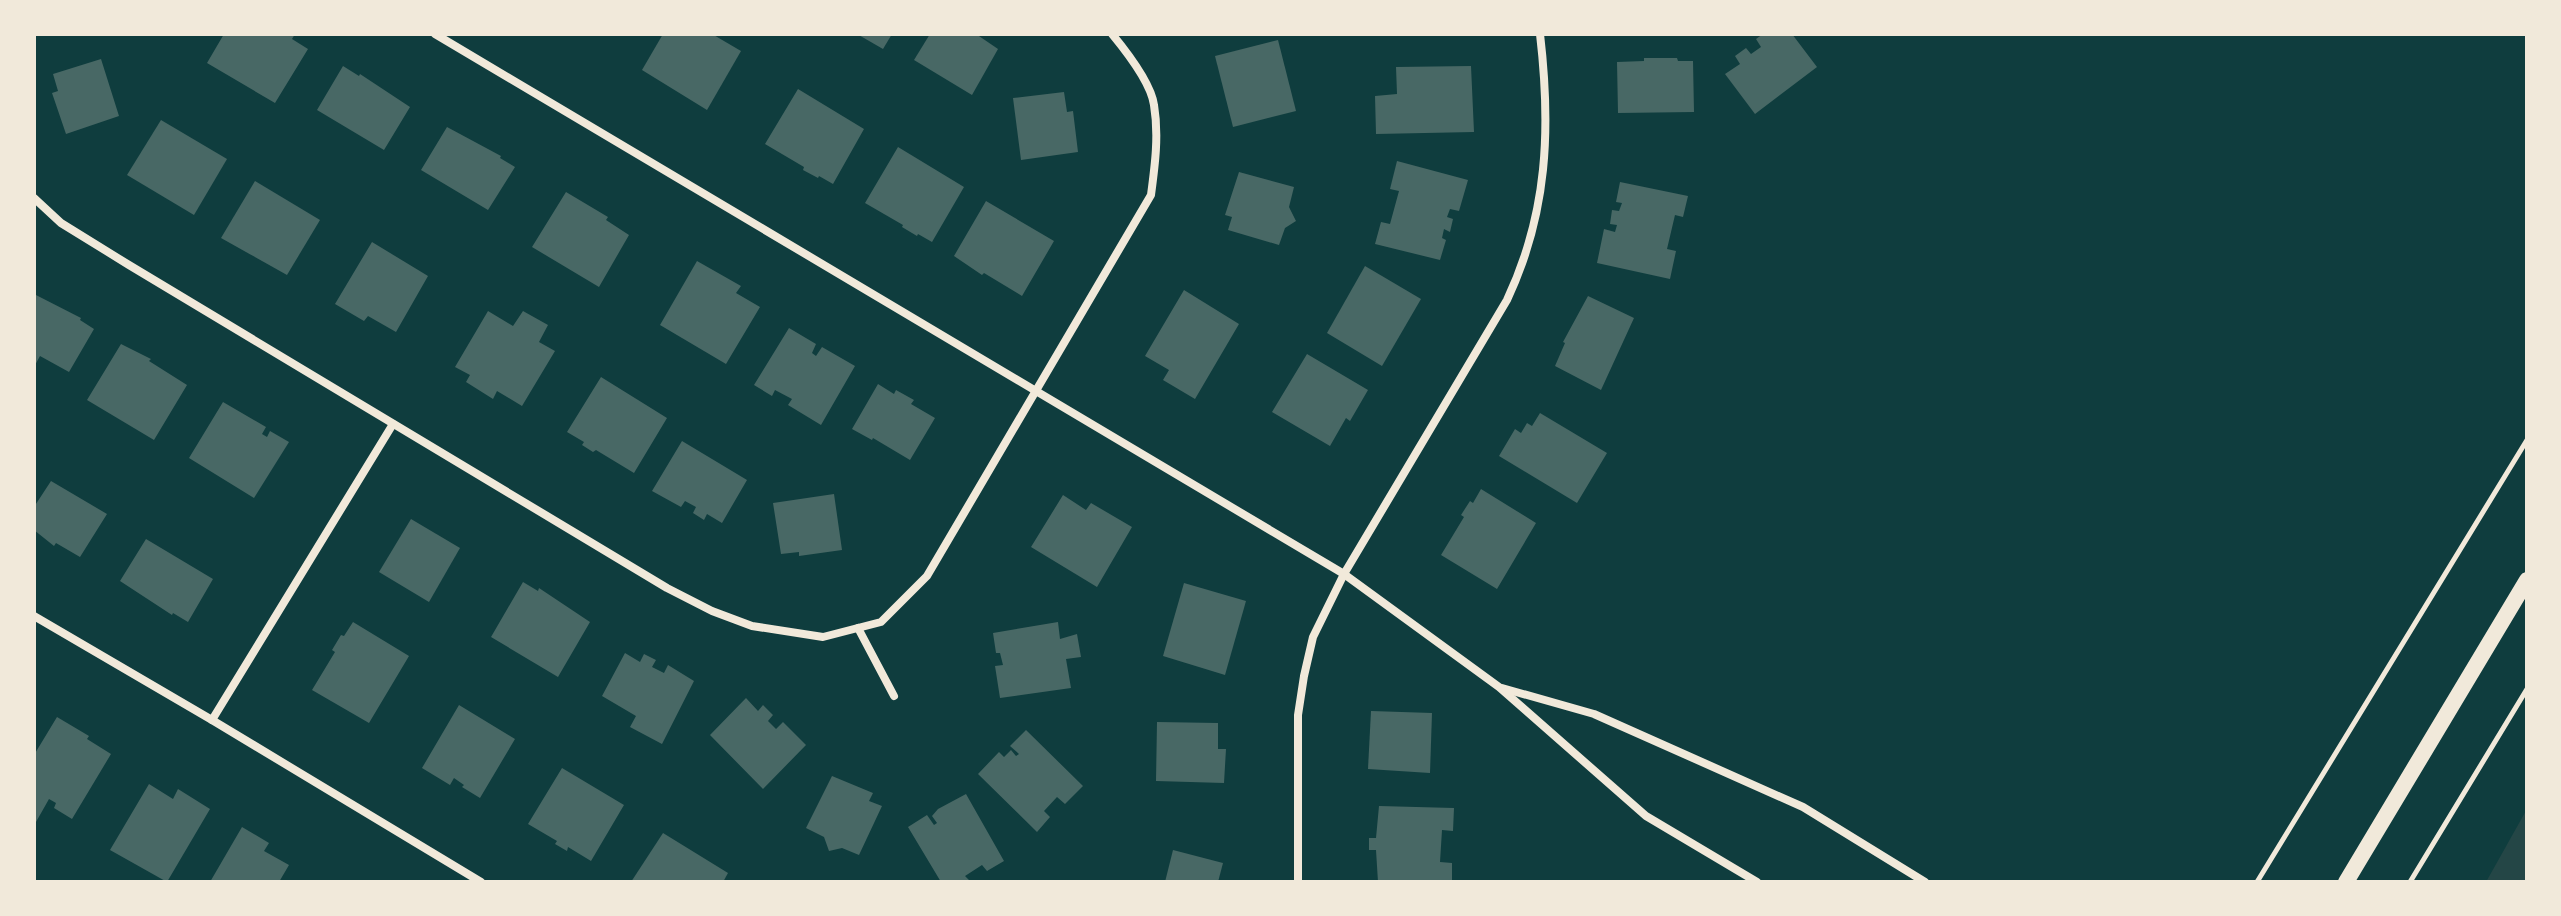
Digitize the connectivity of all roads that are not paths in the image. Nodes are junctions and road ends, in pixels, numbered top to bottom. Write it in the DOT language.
graph roads {
  1 [pos="435,34"];
  2 [pos="1112,34"];
  3 [pos="1540,34"];
  4 [pos="34,198"];
  5 [pos="1036,392"];
  6 [pos="393,424"];
  7 [pos="1344,574"];
  8 [pos="2527,580"];
  9 [pos="34,616"];
  10 [pos="858,628"];
  11 [pos="1499,687"];
  12 [pos="894,696"];
  13 [pos="212,720"];
  14 [pos="481,882"];
  15 [pos="1298,882"];
  16 [pos="1757,882"];
  17 [pos="1925,882"];
  18 [pos="2346,882"];
  1 -- 5 [label="street"];
  2 -- 5 [label="street"];
  3 -- 7 [label="street"];
  4 -- 6 [label="street"];
  5 -- 7 [label="street"];
  5 -- 10 [label="street"];
  6 -- 10 [label="street"];
  6 -- 13 [label="street"];
  7 -- 11 [label="street"];
  7 -- 15 [label="street"];
  8 -- 18 [label="main road"];
  9 -- 13 [label="street"];
  10 -- 12 [label="street"];
  11 -- 16 [label="street"];
  11 -- 17 [label="street"];
  13 -- 14 [label="street"];
}
